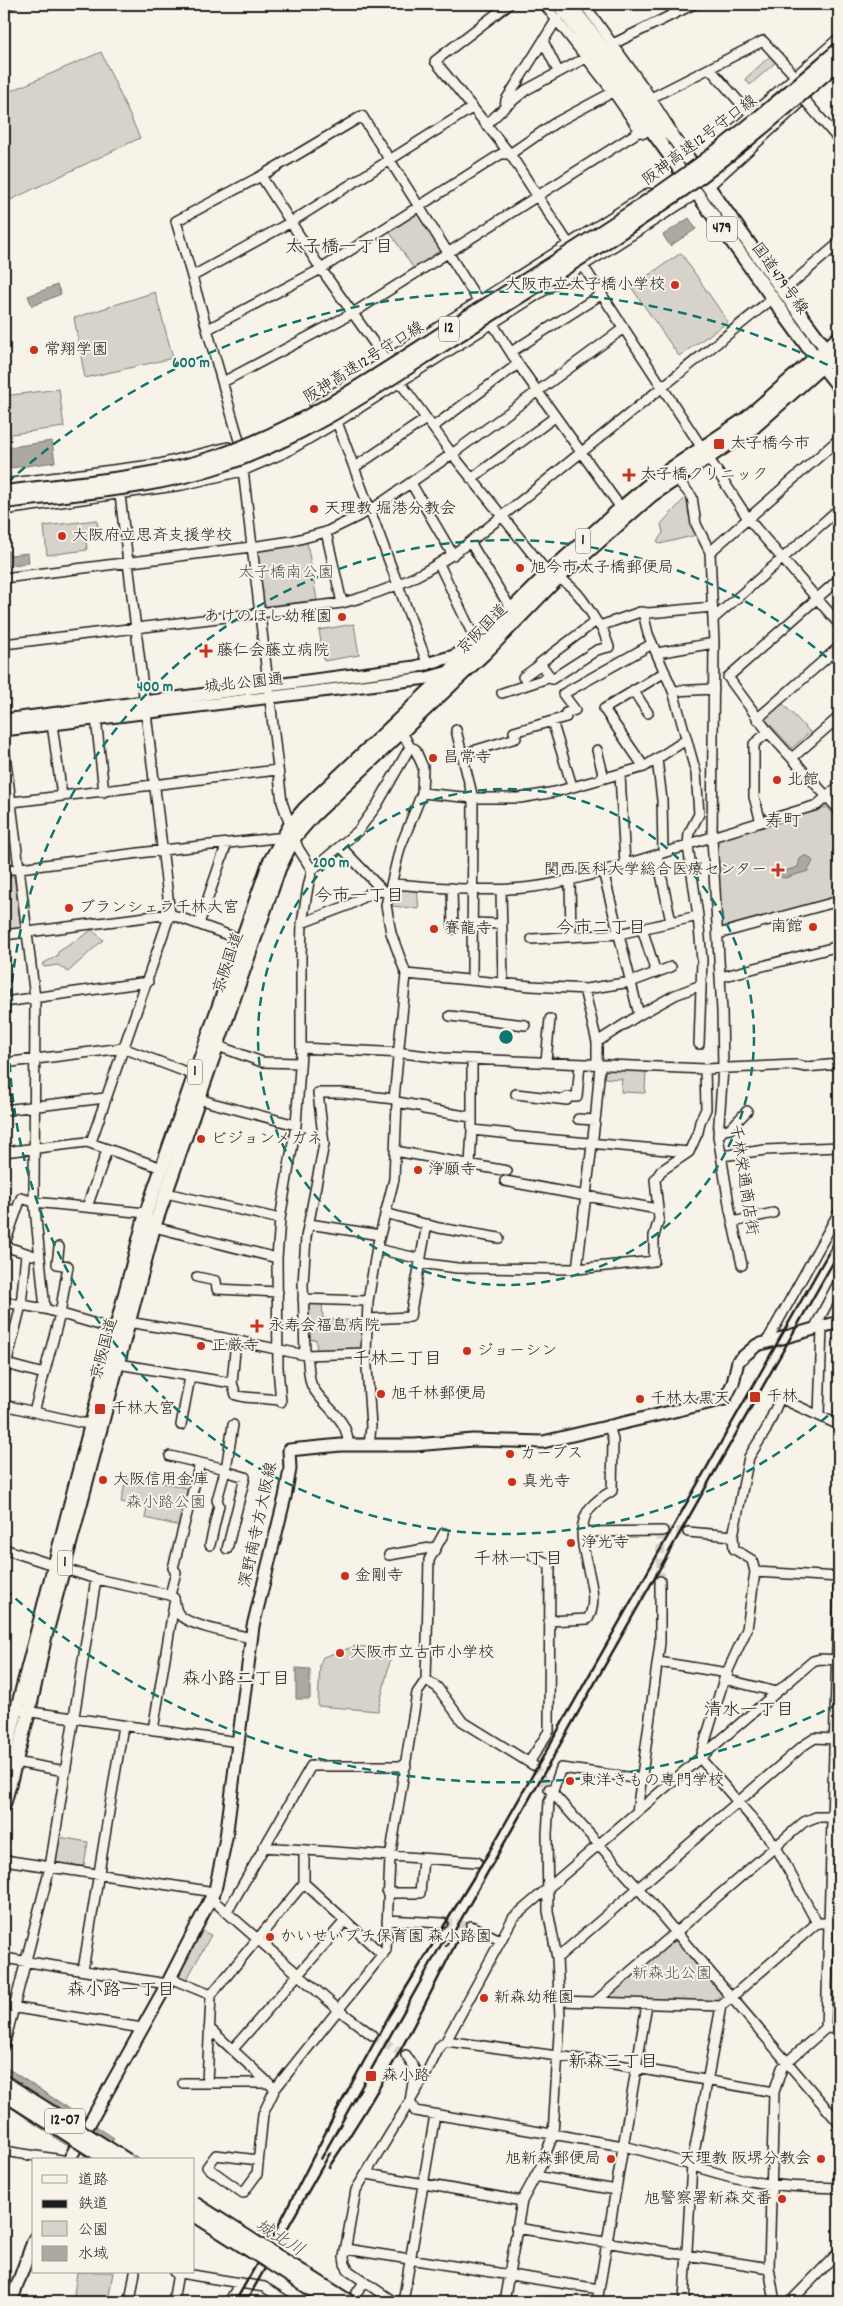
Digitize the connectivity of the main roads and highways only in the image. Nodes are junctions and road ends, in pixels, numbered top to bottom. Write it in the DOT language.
graph roads {
  1 [pos="558,4"];
  2 [pos="570,4"];
  3 [pos="839,49"];
  4 [pos="839,62"];
  5 [pos="623,90"];
  6 [pos="778,294"];
  7 [pos="839,337"];
  8 [pos="834,356"];
  9 [pos="818,362"];
  10 [pos="839,387"];
  11 [pos="706,454"];
  12 [pos="4,492"];
  13 [pos="4,502"];
  14 [pos="553,576"];
  15 [pos="476,643"];
  16 [pos="484,654"];
  17 [pos="448,673"];
  18 [pos="269,692"];
  19 [pos="144,702"];
  20 [pos="4,720"];
  21 [pos="4,730"];
  22 [pos="289,834"];
  23 [pos="839,1322"];
  24 [pos="122,1323"];
  25 [pos="97,1423"];
  26 [pos="16,1710"];
  27 [pos="10,1760"];
  28 [pos="4,1805"];
  29 [pos="4,2082"];
  30 [pos="4,2094"];
  31 [pos="68,2158"];
  32 [pos="104,2158"];
  33 [pos="124,2158"];
  34 [pos="195,2204"];
  35 [pos="195,2216"];
  36 [pos="32,2246"];
  37 [pos="11,2302"];
  38 [pos="331,2302"];
  39 [pos="351,2302"];
  1 -- 5 [label="highway, 479"];
  2 -- 5 [label="highway, 479"];
  3 -- 12 [label="highway, 阪神高速12号守口線 / 12, bridge"];
  4 -- 13 [label="highway, 阪神高速12号守口線, bridge"];
  5 -- 6 [label="highway, 国道479号線 / 479"];
  5 -- 6 [label="highway, 国道479号線 / 479"];
  6 -- 8 [label="highway, 国道479号線 / 479"];
  6 -- 9 [label="highway, 国道479号線 / 479"];
  7 -- 8 [label="highway, 京阪国道 / 1"];
  8 -- 9 [label="highway, 京阪国道 / 1"];
  9 -- 10 [label="highway, 国道479号線 / 479"];
  9 -- 11 [label="highway, 京阪国道 / 1"];
  11 -- 14 [label="highway, 京阪国道 / 1"];
  11 -- 14 [label="highway, 京阪国道 / 1"];
  14 -- 15 [label="highway, 京阪国道 / 1"];
  14 -- 16 [label="highway, 京阪国道 / 1"];
  15 -- 17 [label="highway, 京阪国道 / 1"];
  15 -- 18 [label="main road, 城北公園通"];
  16 -- 17 [label="main road, 城北公園通"];
  16 -- 22 [label="highway, 京阪国道 / 1"];
  17 -- 18 [label="main road, 城北公園通"];
  17 -- 22 [label="highway, 京阪国道 / 1"];
  18 -- 19 [label="main road, 城北公園通"];
  19 -- 20 [label="main road, 城北公園通"];
  19 -- 21 [label="main road, 城北公園通"];
  22 -- 24 [label="highway, 京阪国道 / 1"];
  22 -- 24 [label="highway, 京阪国道 / 1"];
  23 -- 31 [label="main road, 深野南寺方大阪線, bridge"];
  24 -- 25 [label="highway, 京阪国道 / 1"];
  24 -- 25 [label="highway, 京阪国道 / 1"];
  25 -- 26 [label="highway, 京阪国道 / 1"];
  26 -- 27 [label="highway, 京阪国道 / 1"];
  27 -- 28 [label="highway, 京阪国道 / 1"];
  29 -- 33 [label="highway, 12-07, bridge"];
  30 -- 32 [label="highway, bridge"];
  34 -- 39 [label="highway, bridge"];
  35 -- 38 [label="highway, bridge"];
  36 -- 37 [label="main road"];
}
